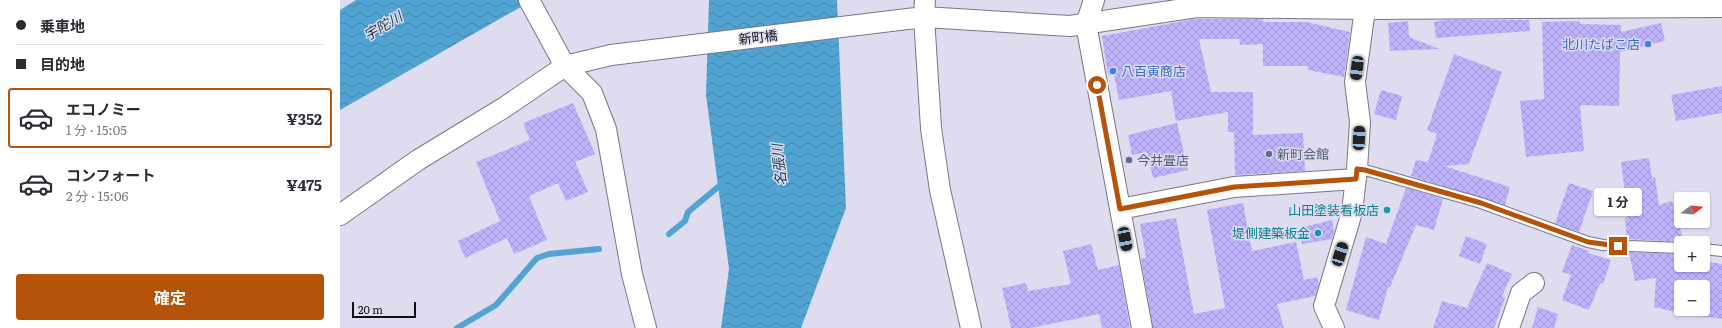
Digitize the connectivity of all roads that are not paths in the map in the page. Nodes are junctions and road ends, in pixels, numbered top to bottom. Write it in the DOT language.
graph roads {
  1 [pos="529,0"];
  2 [pos="1094,0"];
  3 [pos="1722,8"];
  4 [pos="1365,9"];
  5 [pos="918,12"];
  6 [pos="1086,24"];
  7 [pos="564,66"];
  8 [pos="1357,174"];
  9 [pos="1120,209"];
  10 [pos="340,215"];
  11 [pos="1674,248"];
  12 [pos="1710,250"];
  13 [pos="1722,251"];
  14 [pos="1534,283"];
  15 [pos="646,328"];
  16 [pos="971,328"];
  17 [pos="1142,328"];
  18 [pos="1334,328"];
  19 [pos="1510,328"];
  1 -- 7 [label="street"];
  2 -- 6 [label="street"];
  3 -- 4 [label="street, 新町橋"];
  4 -- 6 [label="street, 新町橋"];
  4 -- 8 [label="street"];
  5 -- 6 [label="street, 新町橋"];
  5 -- 7 [label="street, 新町橋"];
  5 -- 16 [label="street"];
  6 -- 9 [label="street"];
  7 -- 10 [label="street"];
  7 -- 15 [label="street"];
  8 -- 9 [label="street"];
  8 -- 11 [label="lane"];
  8 -- 18 [label="street"];
  9 -- 17 [label="street"];
  12 -- 13 [label="lane"];
  14 -- 19 [label="street"];
}
